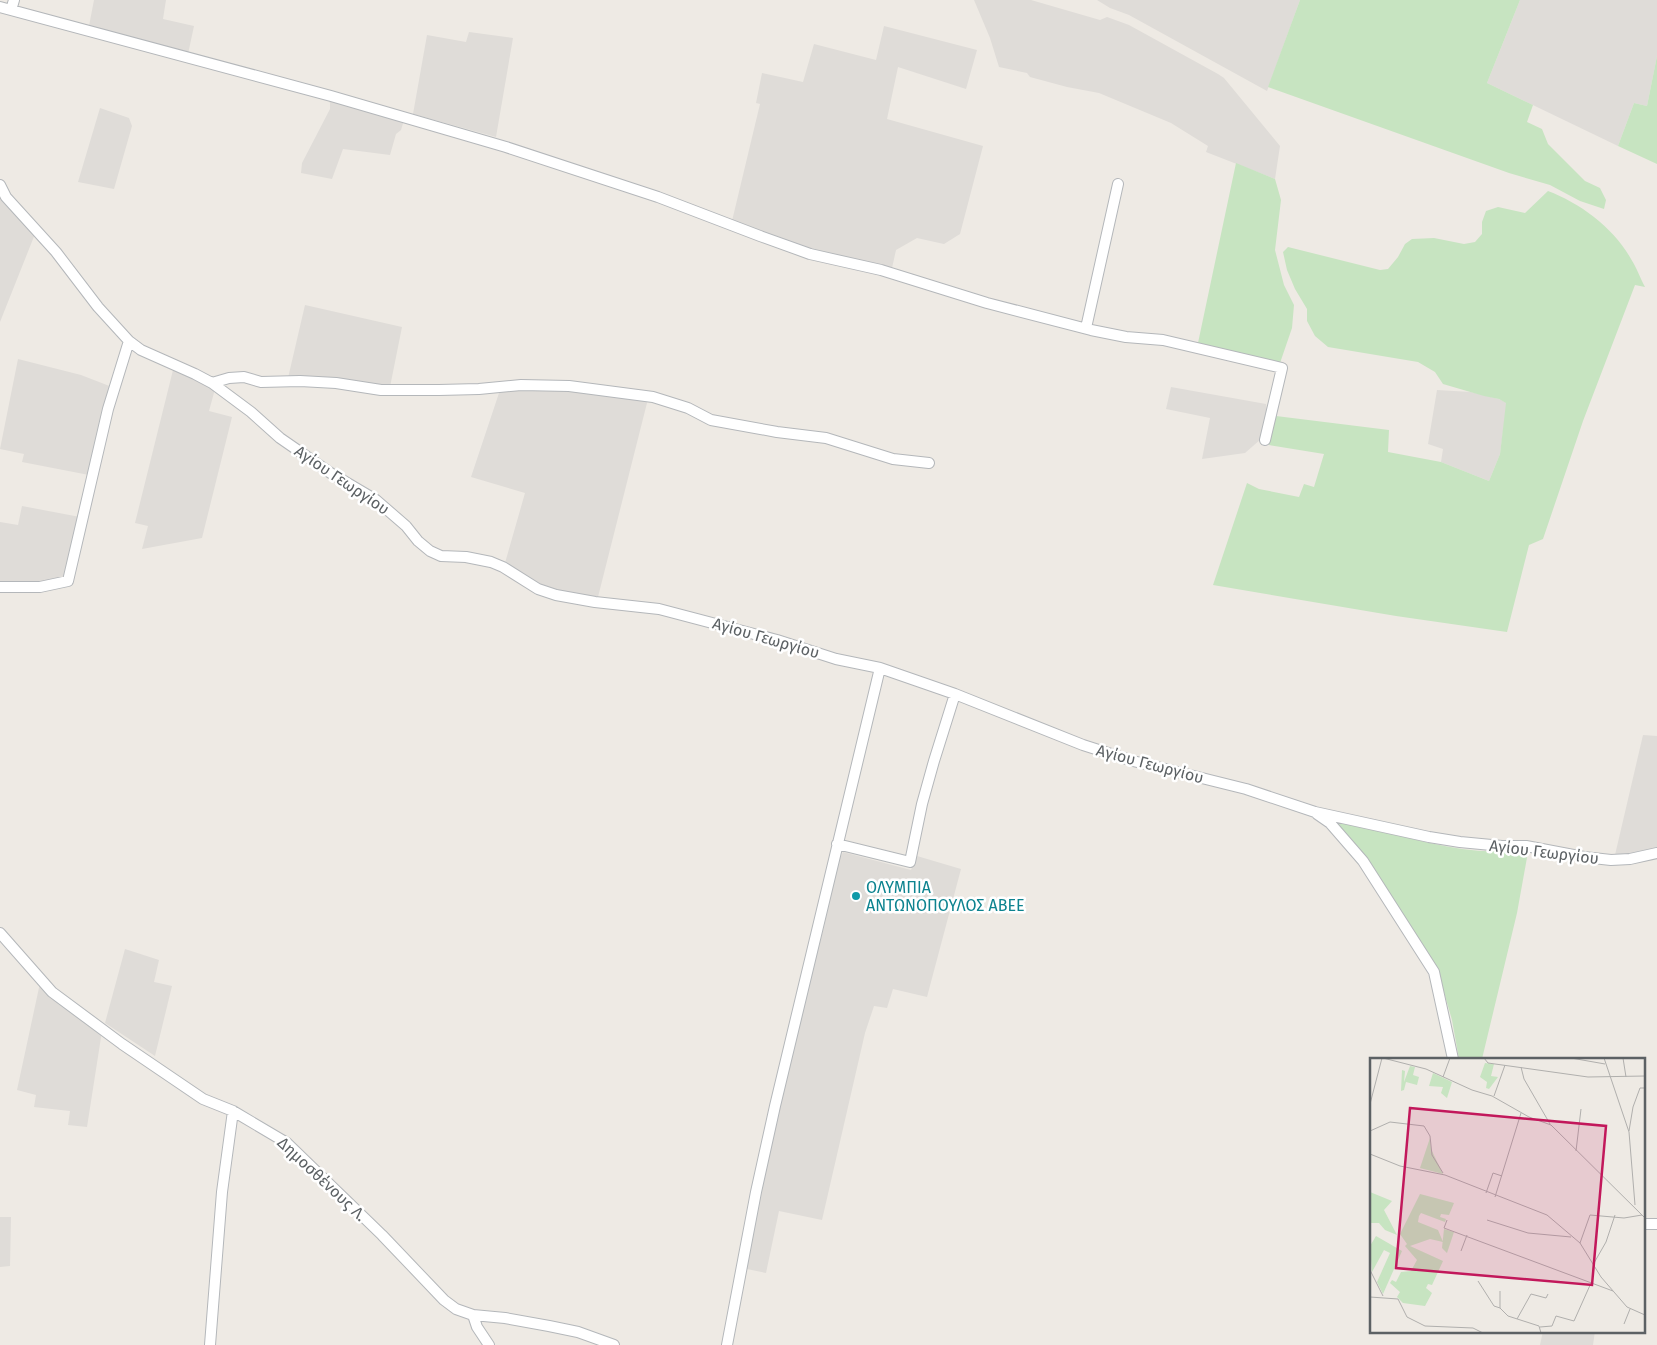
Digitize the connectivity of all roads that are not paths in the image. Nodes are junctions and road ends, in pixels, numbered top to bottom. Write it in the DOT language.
graph roads {
  1 [pos="13,5"];
  2 [pos="0,7"];
  3 [pos="1118,184"];
  4 [pos="0,185"];
  5 [pos="1086,328"];
  6 [pos="129,341"];
  7 [pos="212,383"];
  8 [pos="1265,440"];
  9 [pos="929,463"];
  10 [pos="0,588"];
  11 [pos="880,668"];
  12 [pos="955,694"];
  13 [pos="1315,812"];
  14 [pos="837,844"];
  15 [pos="1657,853"];
  16 [pos="0,934"];
  17 [pos="1453,1058"];
  18 [pos="233,1110"];
  19 [pos="1644,1224"];
  20 [pos="1657,1224"];
  21 [pos="473,1315"];
  22 [pos="210,1345"];
  23 [pos="489,1345"];
  24 [pos="614,1345"];
  25 [pos="727,1345"];
  1 -- 2 [label="street"];
  1 -- 5 [label="street"];
  3 -- 5 [label="street"];
  4 -- 6 [label="street, Αγίου Γεωργίου"];
  5 -- 8 [label="street"];
  6 -- 7 [label="street, Αγίου Γεωργίου"];
  6 -- 10 [label="street"];
  7 -- 9 [label="street"];
  7 -- 11 [label="street, Αγίου Γεωργίου"];
  11 -- 12 [label="street, Αγίου Γεωργίου"];
  11 -- 14 [label="street"];
  12 -- 13 [label="street, Αγίου Γεωργίου"];
  12 -- 14 [label="street"];
  13 -- 15 [label="street, Αγίου Γεωργίου"];
  13 -- 17 [label="street"];
  14 -- 25 [label="street"];
  16 -- 18 [label="street, Δημοσθένους Λ."];
  18 -- 21 [label="street, Δημοσθένους Λ."];
  18 -- 22 [label="street"];
  19 -- 20 [label="street"];
  21 -- 23 [label="street"];
  21 -- 24 [label="street, Δημοσθένους Λ."];
}
